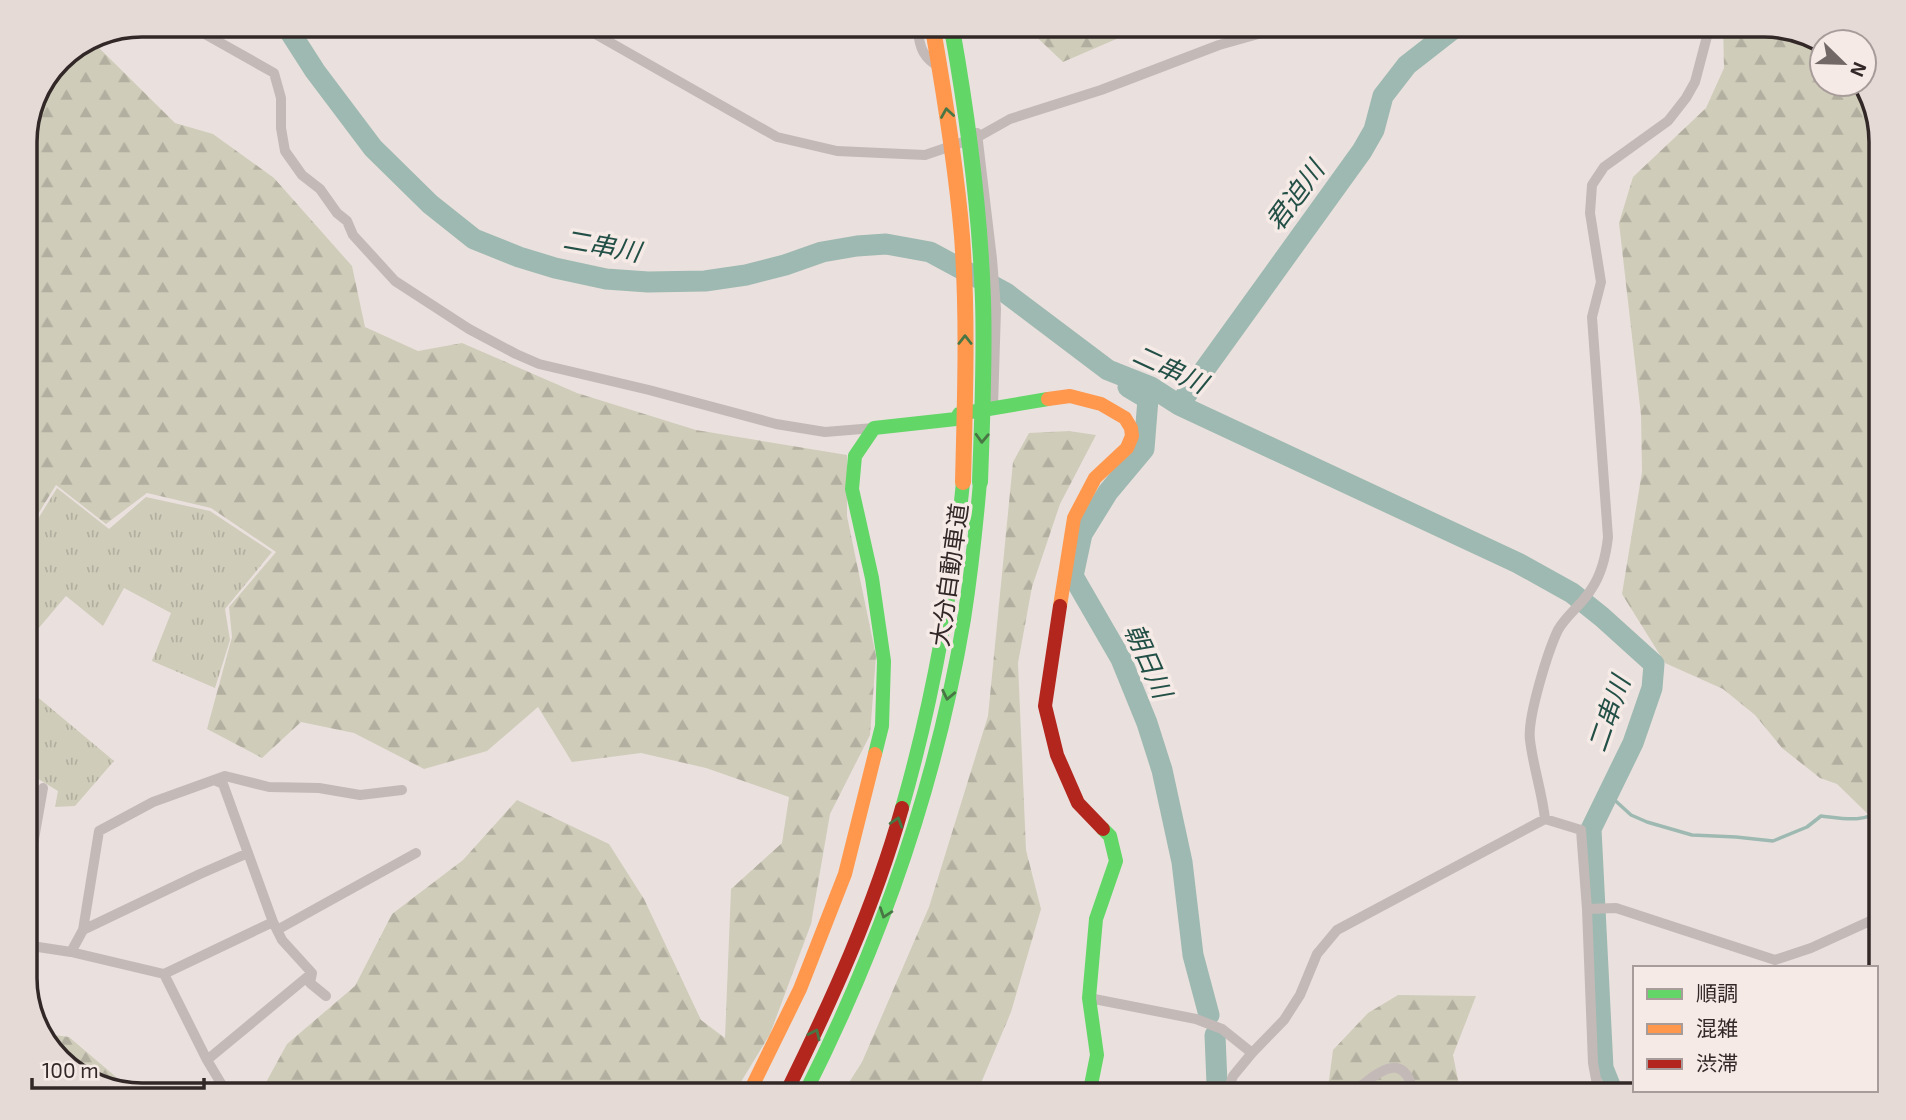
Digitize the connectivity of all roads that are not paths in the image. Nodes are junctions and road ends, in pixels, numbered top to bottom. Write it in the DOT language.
graph roads {
  1 [pos="210,37"];
  2 [pos="601,37"];
  3 [pos="919,37"];
  4 [pos="934,37"];
  5 [pos="953,37"];
  6 [pos="1247,37"];
  7 [pos="1707,37"];
  8 [pos="978,136"];
  9 [pos="993,407"];
  10 [pos="874,428"];
  11 [pos="214,780"];
  12 [pos="43,788"];
  13 [pos="402,790"];
  14 [pos="1545,819"];
  15 [pos="37,823"];
  16 [pos="248,853"];
  17 [pos="416,853"];
  18 [pos="1587,909"];
  19 [pos="1869,921"];
  20 [pos="275,926"];
  21 [pos="83,930"];
  22 [pos="37,947"];
  23 [pos="71,952"];
  24 [pos="312,973"];
  25 [pos="164,975"];
  26 [pos="326,996"];
  27 [pos="1089,998"];
  28 [pos="1252,1053"];
  29 [pos="207,1060"];
  30 [pos="220,1083"];
  31 [pos="754,1083"];
  32 [pos="791,1083"];
  33 [pos="810,1083"];
  34 [pos="1092,1083"];
  35 [pos="1231,1083"];
  36 [pos="1366,1083"];
  37 [pos="1410,1083"];
  38 [pos="1599,1083"];
  1 -- 10 [label="street"];
  2 -- 8 [label="street"];
  3 -- 8 [label="street"];
  32 -- 4 [label="main road, 大分自動車道, one-way, bridge"];
  5 -- 33 [label="main road, 大分自動車道, one-way, bridge"];
  6 -- 8 [label="street"];
  7 -- 14 [label="street"];
  8 -- 9 [label="street"];
  9 -- 10 [label="main road"];
  9 -- 27 [label="main road"];
  10 -- 31 [label="main road"];
  11 -- 13 [label="street"];
  11 -- 16 [label="street"];
  11 -- 21 [label="street"];
  12 -- 15 [label="street"];
  14 -- 18 [label="street"];
  14 -- 28 [label="street"];
  16 -- 20 [label="street"];
  16 -- 21 [label="street"];
  17 -- 20 [label="street"];
  18 -- 19 [label="street"];
  18 -- 38 [label="street"];
  20 -- 24 [label="street"];
  20 -- 25 [label="street"];
  21 -- 23 [label="street"];
  22 -- 23 [label="street"];
  23 -- 25 [label="street"];
  24 -- 26 [label="street"];
  24 -- 29 [label="street"];
  25 -- 29 [label="street"];
  27 -- 28 [label="street"];
  27 -- 34 [label="main road"];
  28 -- 35 [label="street"];
  29 -- 30 [label="street"];
  36 -- 37 [label="street"];
}
